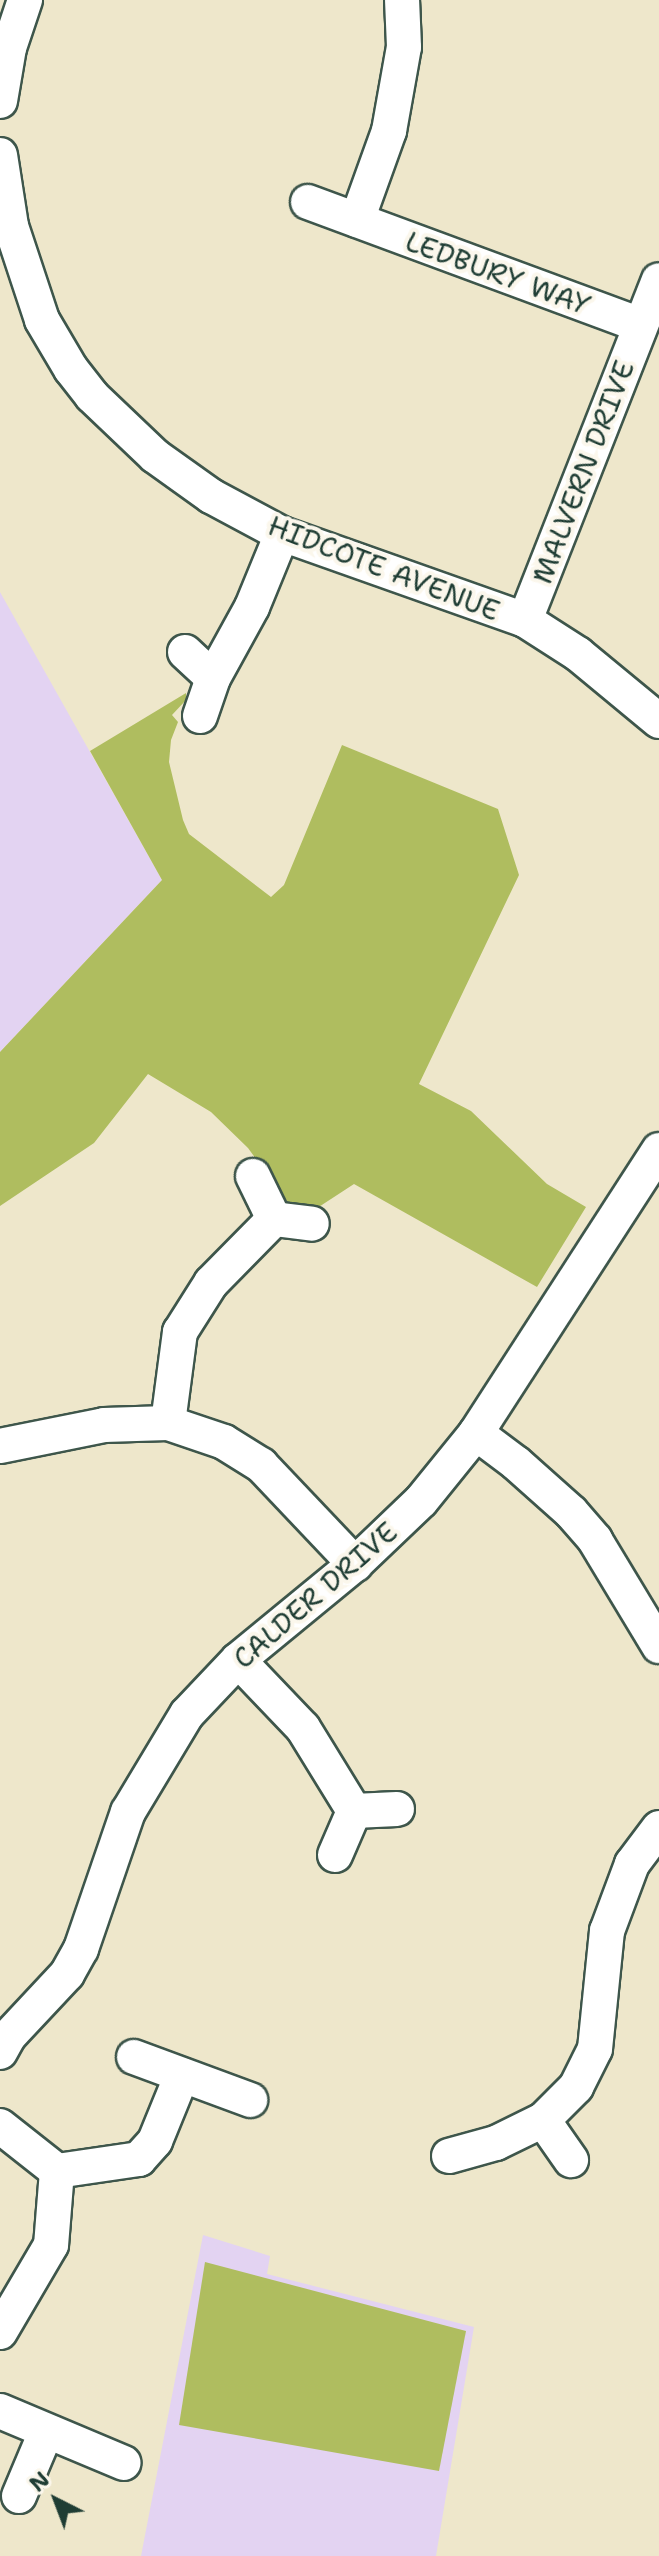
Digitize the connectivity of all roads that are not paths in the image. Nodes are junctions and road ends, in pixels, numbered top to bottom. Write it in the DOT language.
graph roads {
  1 [pos="25,0"];
  2 [pos="402,0"];
  3 [pos="0,101"];
  4 [pos="0,155"];
  5 [pos="308,202"];
  6 [pos="357,220"];
  7 [pos="659,280"];
  8 [pos="640,325"];
  9 [pos="282,534"];
  10 [pos="525,620"];
  11 [pos="185,652"];
  12 [pos="213,678"];
  13 [pos="200,716"];
  14 [pos="659,721"];
  15 [pos="659,1150"];
  16 [pos="253,1176"];
  17 [pos="274,1219"];
  18 [pos="312,1224"];
  19 [pos="168,1423"];
  20 [pos="476,1433"];
  21 [pos="0,1446"];
  22 [pos="355,1564"];
  23 [pos="656,1636"];
  24 [pos="238,1660"];
  25 [pos="397,1809"];
  26 [pos="354,1811"];
  27 [pos="659,1828"];
  28 [pos="335,1855"];
  29 [pos="0,2052"];
  30 [pos="134,2057"];
  31 [pos="182,2075"];
  32 [pos="250,2100"];
  33 [pos="543,2120"];
  34 [pos="0,2126"];
  35 [pos="449,2156"];
  36 [pos="571,2160"];
  37 [pos="57,2171"];
  38 [pos="0,2332"];
  39 [pos="0,2411"];
  40 [pos="46,2432"];
  41 [pos="124,2463"];
  42 [pos="19,2496"];
  1 -- 3 [label="street"];
  2 -- 6 [label="street"];
  4 -- 9 [label="street, HIDCOTE AVENUE"];
  5 -- 6 [label="street, LEDBURY WAY"];
  6 -- 8 [label="street, LEDBURY WAY"];
  7 -- 8 [label="street, MALVERN DRIVE"];
  8 -- 10 [label="street, MALVERN DRIVE"];
  9 -- 10 [label="street, HIDCOTE AVENUE"];
  9 -- 12 [label="street"];
  10 -- 14 [label="street, HIDCOTE AVENUE"];
  11 -- 12 [label="street"];
  12 -- 13 [label="street"];
  15 -- 20 [label="street, CALDER DRIVE"];
  16 -- 17 [label="street"];
  17 -- 18 [label="street"];
  17 -- 19 [label="street"];
  19 -- 21 [label="street"];
  19 -- 22 [label="street"];
  20 -- 22 [label="street, CALDER DRIVE"];
  20 -- 23 [label="street"];
  22 -- 24 [label="street, CALDER DRIVE"];
  24 -- 26 [label="street"];
  24 -- 29 [label="street, CALDER DRIVE"];
  25 -- 26 [label="street"];
  26 -- 28 [label="street"];
  27 -- 33 [label="street"];
  30 -- 31 [label="street"];
  31 -- 32 [label="street"];
  31 -- 37 [label="street"];
  33 -- 35 [label="street"];
  33 -- 36 [label="street"];
  34 -- 37 [label="street"];
  37 -- 38 [label="street"];
  39 -- 40 [label="street"];
  40 -- 41 [label="street"];
  40 -- 42 [label="street"];
}
